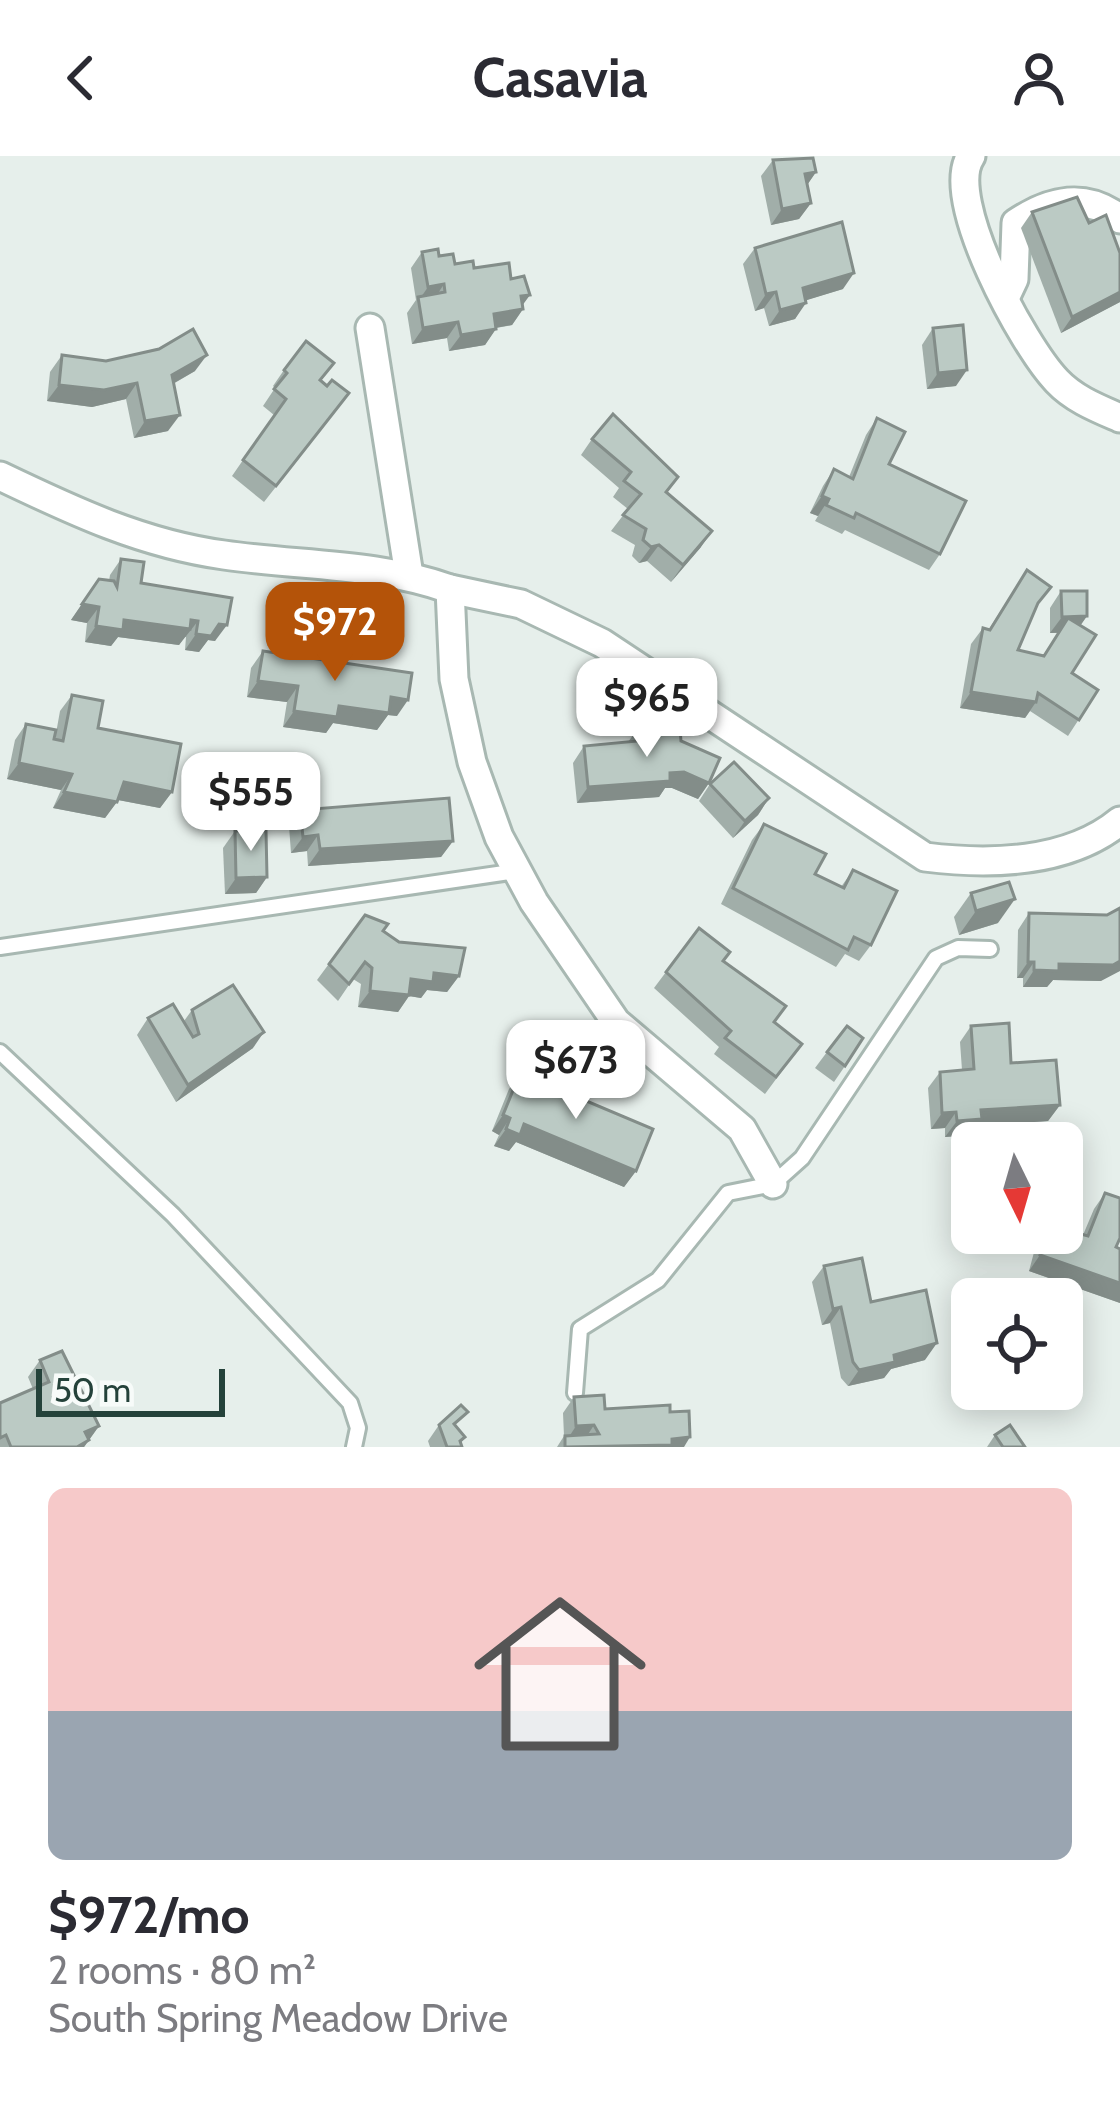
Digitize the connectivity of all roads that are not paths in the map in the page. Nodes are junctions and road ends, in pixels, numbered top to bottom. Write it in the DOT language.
graph roads {
  1 [pos="971,156"];
  2 [pos="1120,220"];
  3 [pos="1006,296"];
  4 [pos="370,328"];
  5 [pos="1120,418"];
  6 [pos="0,476"];
  7 [pos="410,574"];
  8 [pos="450,589"];
  9 [pos="1120,821"];
  10 [pos="517,871"];
  11 [pos="0,947"];
  12 [pos="990,950"];
  13 [pos="0,1052"];
  14 [pos="773,1184"];
  15 [pos="575,1393"];
  16 [pos="354,1447"];
  1 -- 3 [label="street"];
  2 -- 3 [label="street"];
  3 -- 5 [label="street"];
  4 -- 7 [label="street"];
  6 -- 7 [label="street"];
  7 -- 8 [label="street"];
  8 -- 9 [label="street"];
  8 -- 10 [label="street"];
  10 -- 11 [label="lane"];
  10 -- 14 [label="street"];
  12 -- 14 [label="lane"];
  13 -- 16 [label="lane"];
  14 -- 15 [label="lane"];
}
